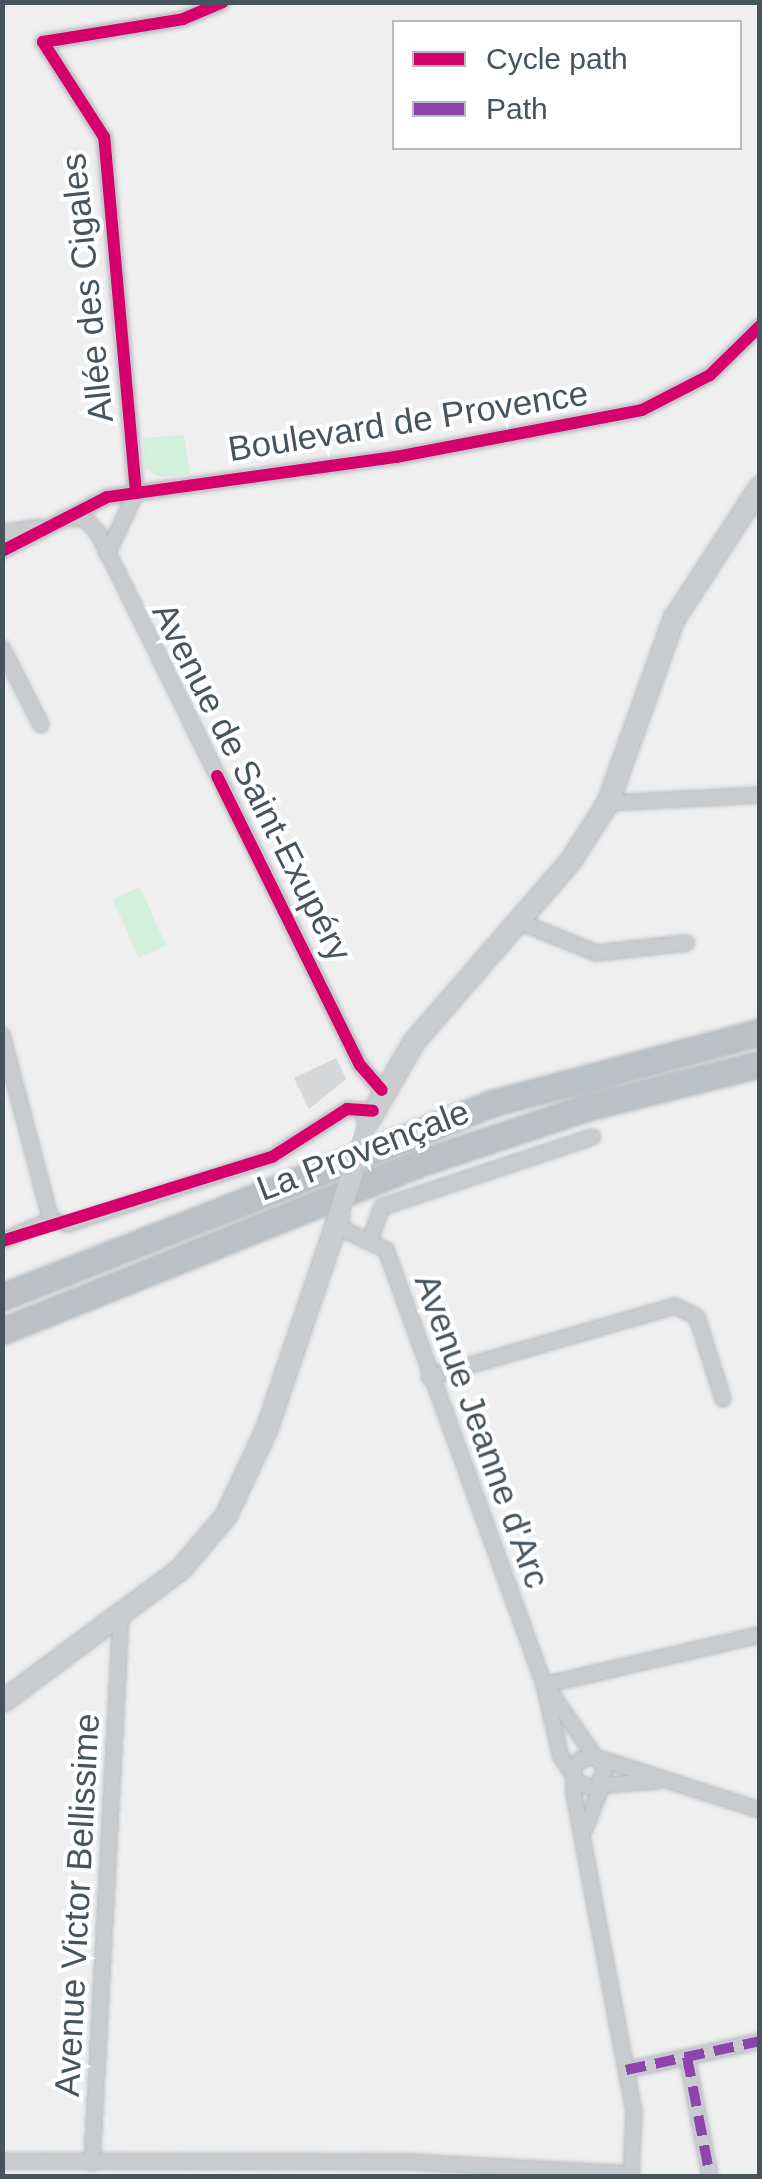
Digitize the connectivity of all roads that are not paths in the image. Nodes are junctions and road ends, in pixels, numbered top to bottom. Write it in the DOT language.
graph roads {
  1 [pos="223,2"];
  2 [pos="760,326"];
  3 [pos="136,494"];
  4 [pos="757,496"];
  5 [pos="63,518"];
  6 [pos="45,526"];
  7 [pos="2,533"];
  8 [pos="2,551"];
  9 [pos="107,555"];
  10 [pos="2,648"];
  11 [pos="41,726"];
  12 [pos="760,795"];
  13 [pos="608,803"];
  14 [pos="520,922"];
  15 [pos="686,943"];
  16 [pos="760,1032"];
  17 [pos="2,1035"];
  18 [pos="760,1064"];
  19 [pos="382,1090"];
  20 [pos="370,1116"];
  21 [pos="593,1137"];
  22 [pos="51,1220"];
  23 [pos="337,1221"];
  24 [pos="371,1237"];
  25 [pos="2,1241"];
  26 [pos="2,1297"];
  27 [pos="2,1331"];
  28 [pos="429,1376"];
  29 [pos="723,1398"];
  30 [pos="114,1620"];
  31 [pos="759,1634"];
  32 [pos="544,1685"];
  33 [pos="2,1702"];
  34 [pos="598,1758"];
  35 [pos="574,1777"];
  36 [pos="660,1781"];
  37 [pos="602,1786"];
  38 [pos="760,1810"];
  39 [pos="584,1830"];
  40 [pos="760,2041"];
  41 [pos="686,2057"];
  42 [pos="626,2070"];
  43 [pos="2,2162"];
  44 [pos="92,2164"];
  45 [pos="631,2176"];
  46 [pos="710,2176"];
  1 -- 3 [label="street, Allée des Cigales"];
  2 -- 3 [label="street, Boulevard de Provence"];
  3 -- 5 [label="street, Boulevard de Provence"];
  3 -- 9 [label="street"];
  4 -- 13 [label="main road"];
  5 -- 6 [label="street, Boulevard de Provence"];
  5 -- 9 [label="street, Avenue de Saint-Exupéry"];
  6 -- 7 [label="street, Boulevard de Provence"];
  6 -- 8 [label="street, Boulevard de Provence"];
  9 -- 19 [label="street, Avenue de Saint-Exupéry"];
  10 -- 11 [label="street"];
  12 -- 13 [label="street"];
  13 -- 14 [label="main road"];
  14 -- 15 [label="street"];
  14 -- 19 [label="main road"];
  16 -- 26 [label="highway, La Provençale"];
  17 -- 22 [label="street"];
  18 -- 27 [label="highway, La Provençale"];
  19 -- 20 [label="main road"];
  20 -- 22 [label="street"];
  20 -- 23 [label="main road, bridge"];
  21 -- 24 [label="street"];
  22 -- 25 [label="street"];
  23 -- 24 [label="street"];
  23 -- 30 [label="main road"];
  24 -- 28 [label="street, Avenue Jeanne d'Arc"];
  28 -- 29 [label="street"];
  28 -- 32 [label="street, Avenue Jeanne d'Arc"];
  30 -- 33 [label="main road"];
  30 -- 44 [label="street, Avenue Victor Bellissime"];
  31 -- 32 [label="street"];
  32 -- 34 [label="street, Avenue Jeanne d'Arc"];
  32 -- 35 [label="street, Avenue Jeanne d'Arc"];
  34 -- 35 [label="street"];
  34 -- 36 [label="street"];
  34 -- 37 [label="street"];
  35 -- 37 [label="street"];
  35 -- 39 [label="street, Avenue Jeanne d'Arc"];
  36 -- 37 [label="street"];
  36 -- 38 [label="street"];
  37 -- 39 [label="street"];
  39 -- 42 [label="street, Avenue Jeanne d'Arc"];
  40 -- 41 [label="street"];
  41 -- 42 [label="street"];
  41 -- 46 [label="street"];
  42 -- 45 [label="street, Avenue Jeanne d'Arc"];
  43 -- 44 [label="street"];
  44 -- 45 [label="street"];
}
